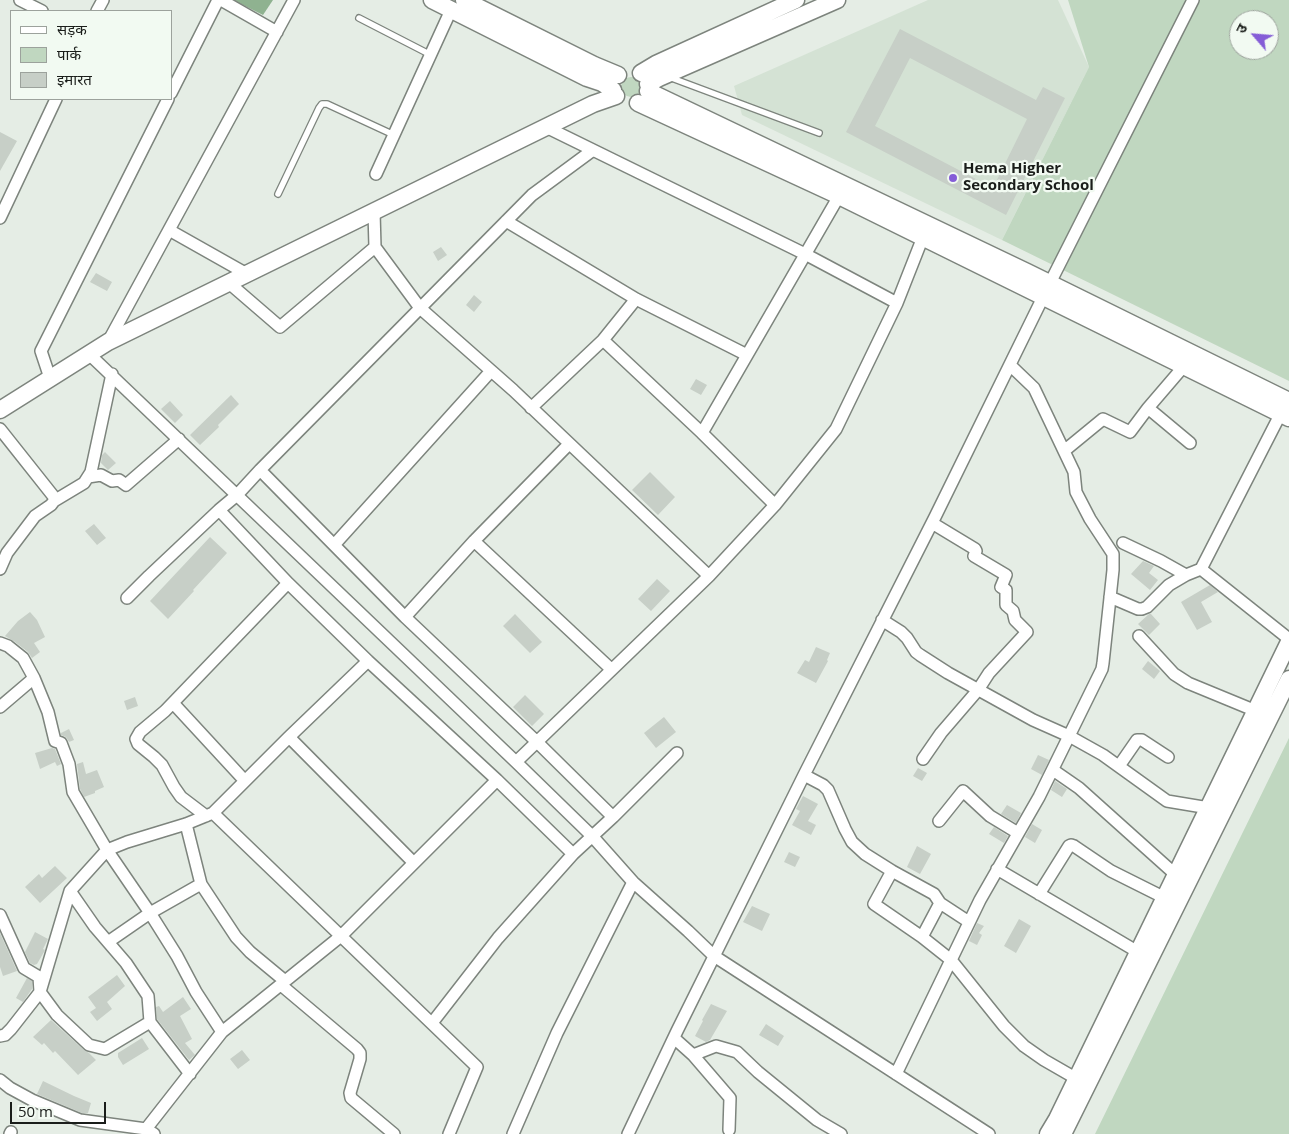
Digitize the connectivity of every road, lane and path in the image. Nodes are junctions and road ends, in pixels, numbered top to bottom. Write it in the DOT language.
graph roads {
  1 [pos="20,0"];
  2 [pos="219,0"];
  3 [pos="294,0"];
  4 [pos="432,0"];
  5 [pos="796,0"];
  6 [pos="838,0"];
  7 [pos="1192,0"];
  8 [pos="457,5"];
  9 [pos="40,10"];
  10 [pos="359,18"];
  11 [pos="277,32"];
  12 [pos="431,55"];
  13 [pos="666,76"];
  14 [pos="174,80"];
  15 [pos="616,87"];
  16 [pos="644,88"];
  17 [pos="56,100"];
  18 [pos="167,100"];
  19 [pos="546,127"];
  20 [pos="819,133"];
  21 [pos="394,135"];
  22 [pos="593,150"];
  23 [pos="376,174"];
  24 [pos="278,194"];
  25 [pos="839,196"];
  26 [pos="374,212"];
  27 [pos="0,218"];
  28 [pos="506,221"];
  29 [pos="169,230"];
  30 [pos="923,237"];
  31 [pos="375,247"];
  32 [pos="805,254"];
  33 [pos="248,274"];
  34 [pos="229,282"];
  35 [pos="1047,290"];
  36 [pos="636,299"];
  37 [pos="897,303"];
  38 [pos="420,308"];
  39 [pos="603,340"];
  40 [pos="108,342"];
  41 [pos="89,354"];
  42 [pos="747,355"];
  43 [pos="1010,366"];
  44 [pos="1184,366"];
  45 [pos="492,371"];
  46 [pos="112,374"];
  47 [pos="50,378"];
  48 [pos="531,408"];
  49 [pos="1148,408"];
  50 [pos="0,410"];
  51 [pos="1286,411"];
  52 [pos="0,429"];
  53 [pos="702,433"];
  54 [pos="179,439"];
  55 [pos="1190,443"];
  56 [pos="569,444"];
  57 [pos="1064,451"];
  58 [pos="260,470"];
  59 [pos="88,477"];
  60 [pos="237,495"];
  61 [pos="54,501"];
  62 [pos="775,505"];
  63 [pos="219,510"];
  64 [pos="932,523"];
  65 [pos="474,541"];
  66 [pos="1123,543"];
  67 [pos="334,545"];
  68 [pos="0,569"];
  69 [pos="1201,569"];
  70 [pos="1186,575"];
  71 [pos="709,576"];
  72 [pos="288,583"];
  73 [pos="1110,597"];
  74 [pos="127,598"];
  75 [pos="405,617"];
  76 [pos="882,620"];
  77 [pos="1139,636"];
  78 [pos="1289,641"];
  79 [pos="0,643"];
  80 [pos="368,661"];
  81 [pos="612,669"];
  82 [pos="34,678"];
  83 [pos="1289,679"];
  84 [pos="978,690"];
  85 [pos="173,703"];
  86 [pos="0,707"];
  87 [pos="1256,711"];
  88 [pos="1069,736"];
  89 [pos="289,737"];
  90 [pos="537,742"];
  91 [pos="677,753"];
  92 [pos="1168,757"];
  93 [pos="923,759"];
  94 [pos="516,762"];
  95 [pos="1119,766"];
  96 [pos="1053,770"];
  97 [pos="804,775"];
  98 [pos="497,780"];
  99 [pos="246,781"];
  100 [pos="1209,808"];
  101 [pos="210,814"];
  102 [pos="613,817"];
  103 [pos="939,821"];
  104 [pos="186,824"];
  105 [pos="1018,834"];
  106 [pos="592,836"];
  107 [pos="107,850"];
  108 [pos="573,854"];
  109 [pos="414,863"];
  110 [pos="997,869"];
  111 [pos="892,871"];
  112 [pos="1176,876"];
  113 [pos="633,882"];
  114 [pos="201,884"];
  115 [pos="70,891"];
  116 [pos="1039,894"];
  117 [pos="1165,898"];
  118 [pos="940,903"];
  119 [pos="155,910"];
  120 [pos="0,915"];
  121 [pos="969,922"];
  122 [pos="341,936"];
  123 [pos="922,937"];
  124 [pos="108,942"];
  125 [pos="1138,952"];
  126 [pos="714,956"];
  127 [pos="951,960"];
  128 [pos="283,983"];
  129 [pos="40,992"];
  130 [pos="150,1022"];
  131 [pos="432,1024"];
  132 [pos="229,1026"];
  133 [pos="5,1033"];
  134 [pos="674,1038"];
  135 [pos="693,1056"];
  136 [pos="190,1074"];
  137 [pos="896,1074"];
  138 [pos="1077,1079"];
  139 [pos="0,1080"];
  140 [pos="728,1130"];
  141 [pos="150,1131"];
  142 [pos="394,1134"];
  143 [pos="449,1134"];
  144 [pos="513,1134"];
  145 [pos="628,1134"];
  146 [pos="841,1134"];
  147 [pos="989,1134"];
  148 [pos="1048,1134"];
  149 [pos="1063,1134"];
  1 -- 9 [label="street"];
  2 -- 11 [label="street"];
  2 -- 14 [label="street"];
  3 -- 11 [label="street"];
  4 -- 8 [label="street"];
  5 -- 16 [label="street"];
  6 -- 13 [label="street"];
  7 -- 35 [label="street"];
  8 -- 12 [label="street"];
  8 -- 15 [label="street"];
  10 -- 12 [label="lane"];
  11 -- 29 [label="street"];
  12 -- 21 [label="street"];
  13 -- 16 [label="street"];
  13 -- 20 [label="lane"];
  15 -- 16 [label="street"];
  15 -- 16 [label="street"];
  15 -- 19 [label="street"];
  16 -- 25 [label="street"];
  16 -- 35 [label="street"];
  17 -- 27 [label="street"];
  18 -- 47 [label="street"];
  19 -- 22 [label="street"];
  19 -- 26 [label="street"];
  21 -- 23 [label="street"];
  21 -- 24 [label="lane"];
  22 -- 28 [label="street"];
  22 -- 32 [label="street"];
  25 -- 30 [label="street"];
  25 -- 32 [label="street"];
  26 -- 31 [label="street"];
  26 -- 33 [label="street"];
  28 -- 36 [label="street"];
  28 -- 38 [label="street"];
  29 -- 33 [label="street"];
  29 -- 40 [label="street"];
  30 -- 35 [label="street"];
  30 -- 37 [label="street"];
  31 -- 34 [label="street"];
  31 -- 38 [label="street"];
  32 -- 37 [label="street"];
  32 -- 42 [label="street"];
  33 -- 34 [label="street"];
  34 -- 40 [label="street"];
  35 -- 43 [label="street"];
  35 -- 44 [label="street"];
  35 -- 51 [label="street"];
  36 -- 39 [label="street"];
  36 -- 42 [label="street"];
  37 -- 62 [label="street"];
  38 -- 45 [label="street"];
  38 -- 58 [label="street"];
  39 -- 48 [label="street"];
  39 -- 53 [label="street"];
  40 -- 41 [label="street"];
  41 -- 46 [label="street"];
  41 -- 47 [label="street"];
  42 -- 53 [label="street"];
  43 -- 57 [label="street"];
  43 -- 64 [label="street"];
  44 -- 49 [label="street"];
  44 -- 51 [label="street"];
  45 -- 48 [label="street"];
  45 -- 67 [label="street"];
  46 -- 54 [label="street"];
  46 -- 59 [label="street"];
  47 -- 50 [label="street"];
  48 -- 56 [label="street"];
  49 -- 55 [label="street"];
  49 -- 57 [label="street"];
  51 -- 69 [label="street"];
  52 -- 61 [label="street"];
  53 -- 62 [label="street"];
  54 -- 59 [label="street"];
  54 -- 60 [label="street"];
  56 -- 65 [label="street"];
  56 -- 71 [label="street"];
  57 -- 73 [label="street"];
  58 -- 60 [label="street"];
  58 -- 67 [label="street"];
  59 -- 61 [label="street"];
  60 -- 63 [label="street"];
  60 -- 94 [label="street"];
  61 -- 68 [label="street"];
  62 -- 71 [label="street"];
  63 -- 72 [label="street"];
  63 -- 74 [label="street"];
  64 -- 76 [label="street"];
  64 -- 84 [label="street"];
  65 -- 75 [label="street"];
  65 -- 81 [label="street"];
  66 -- 70 [label="street"];
  67 -- 75 [label="street"];
  69 -- 70 [label="street"];
  69 -- 78 [label="street"];
  70 -- 73 [label="street"];
  71 -- 81 [label="street"];
  72 -- 80 [label="street"];
  72 -- 85 [label="street"];
  73 -- 88 [label="street"];
  75 -- 90 [label="street"];
  76 -- 84 [label="street"];
  76 -- 97 [label="street"];
  77 -- 87 [label="street"];
  78 -- 87 [label="street"];
  79 -- 82 [label="street"];
  80 -- 89 [label="street"];
  80 -- 98 [label="street"];
  81 -- 90 [label="street"];
  82 -- 86 [label="street"];
  82 -- 107 [label="street"];
  83 -- 149 [label="street"];
  84 -- 88 [label="street"];
  84 -- 93 [label="street"];
  85 -- 99 [label="street"];
  85 -- 101 [label="street"];
  87 -- 100 [label="street"];
  88 -- 95 [label="street"];
  88 -- 96 [label="street"];
  89 -- 99 [label="street"];
  89 -- 109 [label="street"];
  90 -- 94 [label="street"];
  90 -- 102 [label="street"];
  91 -- 102 [label="street"];
  92 -- 95 [label="street"];
  94 -- 106 [label="street"];
  95 -- 100 [label="street"];
  96 -- 105 [label="street"];
  96 -- 112 [label="street"];
  97 -- 111 [label="street"];
  97 -- 126 [label="street"];
  98 -- 108 [label="street"];
  98 -- 109 [label="street"];
  99 -- 101 [label="street"];
  100 -- 112 [label="street"];
  101 -- 104 [label="street"];
  101 -- 122 [label="street"];
  102 -- 106 [label="street"];
  103 -- 105 [label="street"];
  104 -- 107 [label="street"];
  104 -- 114 [label="street"];
  105 -- 110 [label="street"];
  106 -- 108 [label="street"];
  106 -- 113 [label="street"];
  107 -- 115 [label="street"];
  107 -- 119 [label="street"];
  108 -- 131 [label="street"];
  109 -- 122 [label="street"];
  110 -- 116 [label="street"];
  110 -- 121 [label="street"];
  111 -- 118 [label="street"];
  111 -- 123 [label="street"];
  112 -- 117 [label="street"];
  113 -- 126 [label="street"];
  113 -- 144 [label="street"];
  114 -- 119 [label="street"];
  114 -- 128 [label="street"];
  115 -- 124 [label="street"];
  115 -- 129 [label="street"];
  116 -- 117 [label="street"];
  116 -- 125 [label="street"];
  117 -- 125 [label="street"];
  118 -- 121 [label="street"];
  118 -- 123 [label="street"];
  119 -- 124 [label="street"];
  119 -- 132 [label="street"];
  120 -- 129 [label="street"];
  121 -- 127 [label="street"];
  122 -- 128 [label="street"];
  122 -- 131 [label="street"];
  123 -- 127 [label="street"];
  124 -- 130 [label="street"];
  125 -- 138 [label="street"];
  126 -- 134 [label="street"];
  126 -- 137 [label="street"];
  127 -- 137 [label="street"];
  127 -- 138 [label="street"];
  128 -- 132 [label="street"];
  128 -- 142 [label="street"];
  129 -- 130 [label="street"];
  129 -- 133 [label="street"];
  130 -- 136 [label="street"];
  131 -- 143 [label="street"];
  132 -- 136 [label="street"];
  134 -- 135 [label="street"];
  134 -- 145 [label="street"];
  135 -- 140 [label="street"];
  135 -- 146 [label="street"];
  136 -- 141 [label="street"];
  137 -- 147 [label="street"];
  138 -- 148 [label="street"];
  139 -- 141 [label="street"];
}
